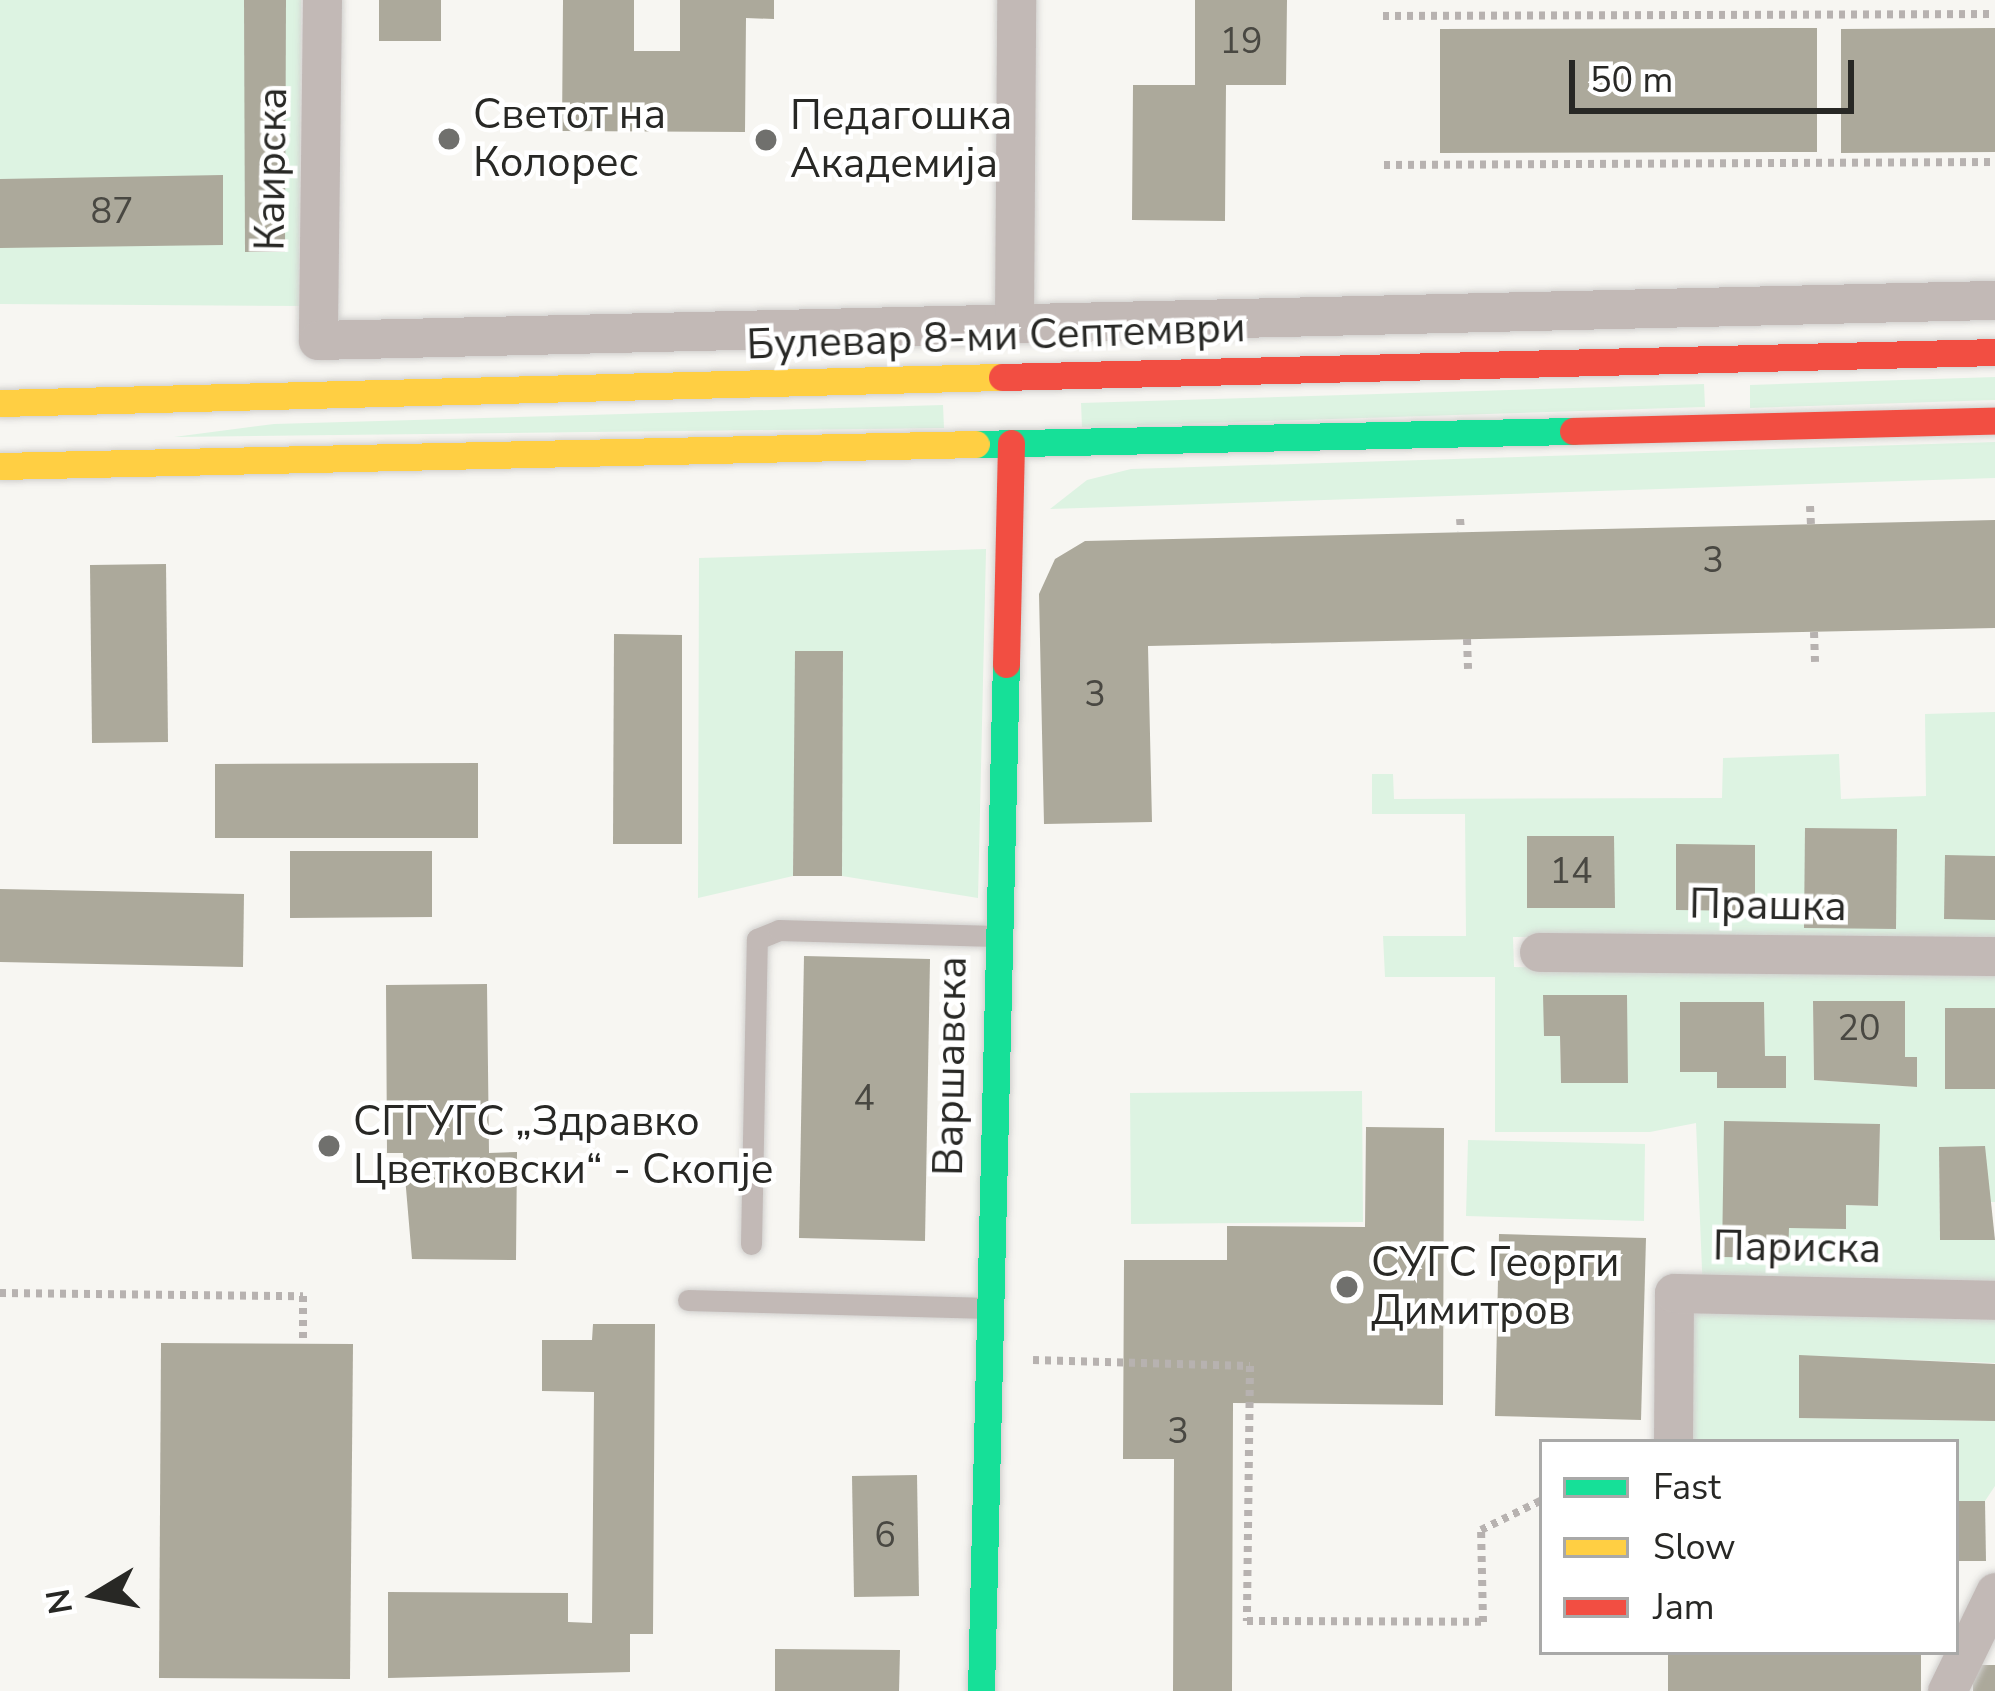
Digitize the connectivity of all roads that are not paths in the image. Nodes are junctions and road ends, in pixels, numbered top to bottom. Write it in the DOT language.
graph roads {
  1 [pos="322,0"];
  2 [pos="1016,0"];
  3 [pos="1995,300"];
  4 [pos="1073,319"];
  5 [pos="1014,321"];
  6 [pos="677,331"];
  7 [pos="1995,352"];
  8 [pos="1112,376"];
  9 [pos="0,377"];
  10 [pos="680,388"];
  11 [pos="76,402"];
  12 [pos="0,403"];
  13 [pos="1995,421"];
  14 [pos="1011,443"];
  15 [pos="72,465"];
  16 [pos="0,466"];
  17 [pos="0,485"];
  18 [pos="995,936"];
  19 [pos="1539,952"];
  20 [pos="1995,956"];
  21 [pos="751,1244"];
  22 [pos="688,1300"];
  23 [pos="1995,1300"];
  24 [pos="989,1308"];
  25 [pos="1673,1439"];
  26 [pos="1995,1592"];
  27 [pos="981,1691"];
  28 [pos="1947,1691"];
  1 -- 6 [label="street, Каирска"];
  2 -- 5 [label="street"];
  3 -- 4 [label="street"];
  4 -- 5 [label="street"];
  4 -- 8 [label="street"];
  5 -- 6 [label="street"];
  6 -- 10 [label="street"];
  7 -- 8 [label="street, Булевар 8-ми Септември"];
  8 -- 10 [label="street, Булевар 8-ми Септември"];
  9 -- 11 [label="street"];
  10 -- 11 [label="street, Булевар 8-ми Септември"];
  11 -- 12 [label="street, Булевар 8-ми Септември"];
  13 -- 14 [label="street"];
  14 -- 15 [label="street"];
  14 -- 18 [label="street, Варшавска"];
  15 -- 16 [label="street"];
  15 -- 17 [label="street"];
  18 -- 21 [label="lane"];
  18 -- 24 [label="street, Варшавска"];
  19 -- 20 [label="street, Прашка"];
  22 -- 24 [label="lane"];
  23 -- 25 [label="street, Париска"];
  24 -- 27 [label="street, Варшавска"];
  26 -- 28 [label="street"];
}
